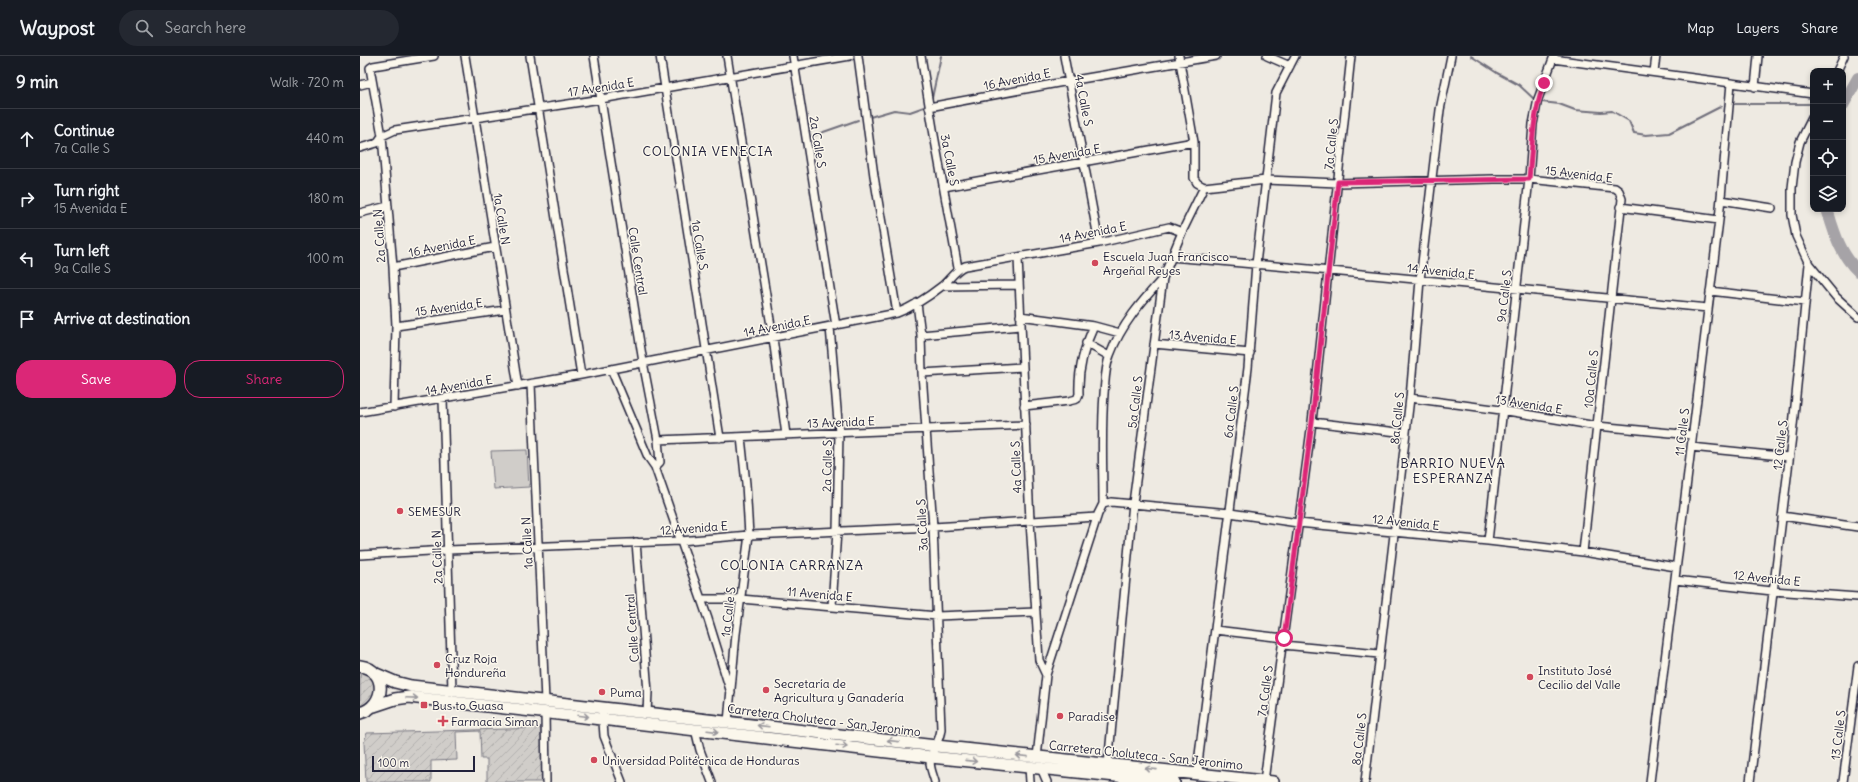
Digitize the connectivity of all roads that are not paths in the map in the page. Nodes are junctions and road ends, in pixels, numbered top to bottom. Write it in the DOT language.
graph roads {
  1 [pos="434,56"];
  2 [pos="465,56"];
  3 [pos="530,56"];
  4 [pos="594,56"];
  5 [pos="660,56"];
  6 [pos="726,56"];
  7 [pos="793,56"];
  8 [pos="850,56"];
  9 [pos="858,56"];
  10 [pos="921,56"];
  11 [pos="1064,56"];
  12 [pos="1216,56"];
  13 [pos="1267,56"];
  14 [pos="1295,56"];
  15 [pos="1351,56"];
  16 [pos="1451,56"];
  17 [pos="1656,56"];
  18 [pos="1758,56"];
  19 [pos="1844,56"];
  20 [pos="1554,58"];
  21 [pos="1180,59"];
  22 [pos="795,65"];
  23 [pos="1290,66"];
  24 [pos="1838,68"];
  25 [pos="1654,72"];
  26 [pos="730,76"];
  27 [pos="1069,81"];
  28 [pos="372,82"];
  29 [pos="1731,83"];
  30 [pos="360,85"];
  31 [pos="1755,87"];
  32 [pos="664,88"];
  33 [pos="1810,94"];
  34 [pos="601,98"];
  35 [pos="929,107"];
  36 [pos="537,108"];
  37 [pos="475,118"];
  38 [pos="1810,122"];
  39 [pos="382,136"];
  40 [pos="1194,142"];
  41 [pos="360,148"];
  42 [pos="1085,161"];
  43 [pos="1529,179"];
  44 [pos="1266,180"];
  45 [pos="1432,180"];
  46 [pos="1338,182"];
  47 [pos="944,187"];
  48 [pos="1204,187"];
  49 [pos="1721,200"];
  50 [pos="388,206"];
  51 [pos="1620,207"];
  52 [pos="1772,208"];
  53 [pos="360,214"];
  54 [pos="1719,220"];
  55 [pos="1182,232"];
  56 [pos="1099,243"];
  57 [pos="494,247"];
  58 [pos="1171,257"];
  59 [pos="1018,258"];
  60 [pos="1256,264"];
  61 [pos="1809,264"];
  62 [pos="393,267"];
  63 [pos="958,268"];
  64 [pos="1329,270"];
  65 [pos="1164,278"];
  66 [pos="1420,280"];
  67 [pos="1019,285"];
  68 [pos="942,286"];
  69 [pos="1516,290"];
  70 [pos="1710,291"];
  71 [pos="1610,299"];
  72 [pos="1805,302"];
  73 [pos="917,303"];
  74 [pos="1708,308"];
  75 [pos="506,310"];
  76 [pos="897,313"];
  77 [pos="1020,316"];
  78 [pos="1858,317"];
  79 [pos="396,326"];
  80 [pos="833,326"];
  81 [pos="1020,326"];
  82 [pos="1094,326"];
  83 [pos="1120,333"];
  84 [pos="921,335"];
  85 [pos="773,338"];
  86 [pos="1086,343"];
  87 [pos="1154,344"];
  88 [pos="706,350"];
  89 [pos="1250,352"];
  90 [pos="1109,356"];
  91 [pos="643,362"];
  92 [pos="1022,367"];
  93 [pos="611,369"];
  94 [pos="922,373"];
  95 [pos="581,375"];
  96 [pos="531,384"];
  97 [pos="518,386"];
  98 [pos="1410,398"];
  99 [pos="443,399"];
  100 [pos="1024,406"];
  101 [pos="394,407"];
  102 [pos="1501,410"];
  103 [pos="360,412"];
  104 [pos="1312,422"];
  105 [pos="1026,426"];
  106 [pos="1597,426"];
  107 [pos="927,430"];
  108 [pos="839,433"];
  109 [pos="1406,433"];
  110 [pos="786,435"];
  111 [pos="1692,435"];
  112 [pos="741,437"];
  113 [pos="720,438"];
  114 [pos="658,440"];
  115 [pos="1691,447"];
  116 [pos="1789,456"];
  117 [pos="655,467"];
  118 [pos="1133,503"];
  119 [pos="1103,504"];
  120 [pos="1230,513"];
  121 [pos="1782,516"];
  122 [pos="1097,517"];
  123 [pos="1030,521"];
  124 [pos="1298,523"];
  125 [pos="933,527"];
  126 [pos="1858,527"];
  127 [pos="837,531"];
  128 [pos="1395,532"];
  129 [pos="749,535"];
  130 [pos="680,541"];
  131 [pos="1488,541"];
  132 [pos="636,542"];
  133 [pos="538,547"];
  134 [pos="448,550"];
  135 [pos="1583,552"];
  136 [pos="360,555"];
  137 [pos="1676,567"];
  138 [pos="1675,580"];
  139 [pos="1772,590"];
  140 [pos="1858,597"];
  141 [pos="701,599"];
  142 [pos="741,599"];
  143 [pos="832,606"];
  144 [pos="1036,612"];
  145 [pos="936,616"];
  146 [pos="1216,630"];
  147 [pos="1284,641"];
  148 [pos="1380,654"];
  149 [pos="360,657"];
  150 [pos="1858,666"];
  151 [pos="368,669"];
  152 [pos="1046,675"];
  153 [pos="452,690"];
  154 [pos="730,693"];
  155 [pos="545,706"];
  156 [pos="367,710"];
  157 [pos="602,713"];
  158 [pos="647,713"];
  159 [pos="728,722"];
  160 [pos="360,724"];
  161 [pos="695,729"];
  162 [pos="936,746"];
  163 [pos="931,757"];
  164 [pos="1036,764"];
  165 [pos="1108,765"];
  166 [pos="1205,777"];
  167 [pos="1101,778"];
  168 [pos="1157,781"];
  169 [pos="1268,781"];
  170 [pos="546,782"];
  171 [pos="622,782"];
  172 [pos="712,782"];
  173 [pos="935,782"];
  174 [pos="1030,782"];
  175 [pos="1047,782"];
  176 [pos="1174,782"];
  177 [pos="1365,782"];
  178 [pos="1650,782"];
  179 [pos="1750,782"];
  180 [pos="1843,782"];
  1 -- 28 [label="street, 2a Calle N"];
  2 -- 37 [label="street, 1a Calle N"];
  3 -- 36 [label="street"];
  4 -- 34 [label="street, Calle Central"];
  5 -- 32 [label="street, 1a Calle S"];
  6 -- 26 [label="street"];
  7 -- 22 [label="street, 2a Calle S"];
  8 -- 22 [label="street, 17 Avenida E"];
  9 -- 76 [label="street"];
  10 -- 35 [label="street, 3a Calle S"];
  11 -- 27 [label="street, 4a Calle S"];
  12 -- 21 [label="street, 16 Avenida E"];
  13 -- 23 [label="street"];
  14 -- 23 [label="street, 6a Calle S"];
  15 -- 46 [label="street, 7a Calle S"];
  16 -- 45 [label="street, 8a Calle S"];
  17 -- 25 [label="street"];
  18 -- 31 [label="street"];
  19 -- 24 [label="street"];
  20 -- 25 [label="street"];
  20 -- 43 [label="street, 9a Calle S"];
  21 -- 27 [label="street, 16 Avenida E"];
  21 -- 40 [label="street"];
  22 -- 26 [label="street, 17 Avenida E"];
  22 -- 80 [label="street, 2a Calle S"];
  23 -- 44 [label="street, 6a Calle S"];
  25 -- 29 [label="street"];
  26 -- 32 [label="street, 17 Avenida E"];
  26 -- 85 [label="street"];
  27 -- 35 [label="street, 16 Avenida E"];
  27 -- 42 [label="street, 4a Calle S"];
  28 -- 30 [label="street"];
  28 -- 39 [label="street, 2a Calle N"];
  29 -- 31 [label="street"];
  29 -- 49 [label="street, 11 Calle S"];
  31 -- 33 [label="street"];
  32 -- 34 [label="street, 17 Avenida E"];
  32 -- 88 [label="street, 1a Calle S"];
  34 -- 36 [label="street, 17 Avenida E"];
  34 -- 91 [label="street, Calle Central"];
  35 -- 47 [label="street, 3a Calle S"];
  36 -- 37 [label="street, 17 Avenida E"];
  36 -- 95 [label="street"];
  37 -- 39 [label="street, 17 Avenida E"];
  37 -- 57 [label="street, 1a Calle N"];
  38 -- 61 [label="street"];
  39 -- 41 [label="street, 17 Avenida E"];
  39 -- 50 [label="street, 2a Calle N"];
  40 -- 42 [label="street, 15 Avenida E"];
  40 -- 48 [label="street"];
  42 -- 47 [label="street, 15 Avenida E"];
  42 -- 56 [label="street, 4a Calle S"];
  43 -- 45 [label="street, 15 Avenida E"];
  43 -- 51 [label="street, 15 Avenida E"];
  43 -- 69 [label="street, 9a Calle S"];
  44 -- 46 [label="street, 15 Avenida E"];
  44 -- 48 [label="street, 15 Avenida E"];
  44 -- 60 [label="street, 6a Calle S"];
  45 -- 46 [label="street, 15 Avenida E"];
  45 -- 66 [label="street, 8a Calle S"];
  46 -- 64 [label="street, 7a Calle S"];
  47 -- 63 [label="street, 3a Calle S"];
  48 -- 55 [label="street, 5a Calle S"];
  49 -- 52 [label="street"];
  49 -- 54 [label="street, 11 Calle S"];
  50 -- 53 [label="street"];
  50 -- 62 [label="street, 2a Calle N"];
  51 -- 54 [label="street"];
  51 -- 71 [label="street, 10a Calle S"];
  54 -- 70 [label="street, 11 Calle S"];
  55 -- 56 [label="street, 14 Avenida E"];
  55 -- 58 [label="street, 5a Calle S"];
  56 -- 59 [label="street, 14 Avenida E"];
  57 -- 62 [label="street, 16 Avenida E"];
  57 -- 75 [label="street, 1a Calle N"];
  58 -- 60 [label="street, 14 Avenida E"];
  58 -- 65 [label="street, 5a Calle S"];
  59 -- 63 [label="street, 14 Avenida E"];
  59 -- 67 [label="street, 4a Calle S"];
  60 -- 64 [label="street, 14 Avenida E"];
  60 -- 89 [label="street, 6a Calle S"];
  61 -- 72 [label="street, 12 Calle S"];
  61 -- 78 [label="street"];
  62 -- 79 [label="street, 2a Calle N"];
  63 -- 68 [label="street, 14 Avenida E"];
  64 -- 66 [label="street, 14 Avenida E"];
  64 -- 104 [label="street, 7a Calle S"];
  65 -- 83 [label="street"];
  65 -- 87 [label="street, 5a Calle S"];
  66 -- 69 [label="street, 14 Avenida E"];
  66 -- 98 [label="street, 8a Calle S"];
  67 -- 68 [label="street"];
  67 -- 77 [label="street, 4a Calle S"];
  68 -- 73 [label="street, 14 Avenida E"];
  69 -- 71 [label="street, 14 Avenida E"];
  69 -- 102 [label="street, 9a Calle S"];
  70 -- 72 [label="street"];
  70 -- 74 [label="street, 11 Calle S"];
  71 -- 74 [label="street, 14 Avenida E"];
  71 -- 106 [label="street, 10a Calle S"];
  72 -- 116 [label="street, 12 Calle S"];
  73 -- 76 [label="street, 14 Avenida E"];
  73 -- 84 [label="street, 3a Calle S"];
  74 -- 111 [label="street, 11 Calle S"];
  75 -- 79 [label="street, 15 Avenida E"];
  75 -- 97 [label="street, 1a Calle N"];
  76 -- 80 [label="street, 14 Avenida E"];
  77 -- 81 [label="street, 4a Calle S"];
  77 -- 82 [label="street"];
  79 -- 101 [label="street, 2a Calle N"];
  80 -- 85 [label="street, 14 Avenida E"];
  80 -- 108 [label="street, 2a Calle S"];
  81 -- 84 [label="street"];
  81 -- 92 [label="street, 4a Calle S"];
  82 -- 83 [label="street"];
  82 -- 86 [label="street"];
  83 -- 90 [label="street"];
  84 -- 94 [label="street, 3a Calle S"];
  85 -- 88 [label="street, 14 Avenida E"];
  85 -- 110 [label="street"];
  86 -- 90 [label="street"];
  86 -- 100 [label="street"];
  87 -- 89 [label="street, 13 Avenida E"];
  87 -- 118 [label="street, 5a Calle S"];
  88 -- 91 [label="street, 14 Avenida E"];
  88 -- 113 [label="street, 1a Calle S"];
  89 -- 120 [label="street, 6a Calle S"];
  90 -- 119 [label="street"];
  91 -- 93 [label="street, 14 Avenida E"];
  91 -- 114 [label="street, Calle Central"];
  92 -- 94 [label="street"];
  92 -- 100 [label="street, 4a Calle S"];
  93 -- 95 [label="street, 14 Avenida E"];
  93 -- 117 [label="street"];
  94 -- 107 [label="street, 3a Calle S"];
  95 -- 96 [label="street, 14 Avenida E"];
  96 -- 97 [label="street, 14 Avenida E"];
  96 -- 133 [label="street, 1a Calle N"];
  97 -- 99 [label="street, 14 Avenida E"];
  98 -- 102 [label="street, 13 Avenida E"];
  98 -- 109 [label="street, 8a Calle S"];
  99 -- 101 [label="street, 14 Avenida E"];
  99 -- 134 [label="street, 2a Calle N"];
  100 -- 105 [label="street, 4a Calle S"];
  101 -- 103 [label="street, 14 Avenida E"];
  102 -- 106 [label="street, 13 Avenida E"];
  102 -- 131 [label="street, 9a Calle S"];
  104 -- 109 [label="street"];
  104 -- 124 [label="street, 7a Calle S"];
  105 -- 107 [label="street, 13 Avenida E"];
  105 -- 123 [label="street, 4a Calle S"];
  106 -- 111 [label="street, 13 Avenida E"];
  106 -- 135 [label="street, 10a Calle S"];
  107 -- 108 [label="street, 13 Avenida E"];
  107 -- 125 [label="street, 3a Calle S"];
  108 -- 110 [label="street, 13 Avenida E"];
  108 -- 127 [label="street, 2a Calle S"];
  109 -- 128 [label="street, 8a Calle S"];
  110 -- 112 [label="street, 13 Avenida E"];
  111 -- 115 [label="street, 11 Calle S"];
  112 -- 113 [label="street, 13 Avenida E"];
  112 -- 129 [label="street, 1a Calle S"];
  113 -- 114 [label="street, 13 Avenida E"];
  114 -- 117 [label="street, Calle Central"];
  115 -- 116 [label="street"];
  115 -- 137 [label="street, 11 Calle S"];
  116 -- 121 [label="street, 12 Calle S"];
  117 -- 130 [label="street"];
  118 -- 119 [label="street, 12 Avenida E"];
  118 -- 120 [label="street, 12 Avenida E"];
  118 -- 165 [label="street, 5a Calle S"];
  119 -- 122 [label="street, 4a Calle S"];
  120 -- 124 [label="street, 12 Avenida E"];
  120 -- 146 [label="street, 6a Calle S"];
  121 -- 126 [label="street"];
  121 -- 139 [label="street, 12 Calle S"];
  122 -- 123 [label="street, 12 Avenida E"];
  122 -- 152 [label="street, 4a Calle S"];
  123 -- 125 [label="street, 12 Avenida E"];
  123 -- 144 [label="street, 4a Calle S"];
  124 -- 128 [label="street, 12 Avenida E"];
  124 -- 147 [label="street, 7a Calle S"];
  125 -- 127 [label="street, 12 Avenida E"];
  125 -- 145 [label="street, 3a Calle S"];
  127 -- 129 [label="street, 12 Avenida E"];
  127 -- 143 [label="street, 2a Calle S"];
  128 -- 131 [label="street, 12 Avenida E"];
  128 -- 148 [label="street, 8a Calle S"];
  129 -- 130 [label="street, 12 Avenida E"];
  129 -- 142 [label="street, 1a Calle S"];
  130 -- 132 [label="street, 12 Avenida E"];
  130 -- 141 [label="street"];
  131 -- 135 [label="street, 12 Avenida E"];
  132 -- 133 [label="street, 12 Avenida E"];
  132 -- 158 [label="street, Calle Central"];
  133 -- 134 [label="street, 12 Avenida E"];
  133 -- 155 [label="street, 1a Calle N"];
  134 -- 136 [label="street, 12 Avenida E"];
  134 -- 153 [label="street, 2a Calle N"];
  135 -- 137 [label="street, 12 Avenida E"];
  137 -- 138 [label="street, 11 Calle S"];
  138 -- 139 [label="street, 12 Avenida E"];
  138 -- 178 [label="street, 11 Calle S"];
  139 -- 140 [label="street, 12 Avenida E"];
  139 -- 179 [label="street, 12 Calle S"];
  141 -- 142 [label="street, 11 Avenida E"];
  141 -- 154 [label="street"];
  142 -- 143 [label="street, 11 Avenida E"];
  142 -- 154 [label="street, 1a Calle S"];
  143 -- 145 [label="street, 11 Avenida E"];
  144 -- 145 [label="street, 11 Avenida E"];
  144 -- 152 [label="street, 4a Calle S"];
  145 -- 162 [label="street, 3a Calle S"];
  146 -- 147 [label="street"];
  146 -- 166 [label="street, 6a Calle S"];
  147 -- 148 [label="street"];
  147 -- 169 [label="street, 7a Calle S"];
  148 -- 177 [label="street, 8a Calle S"];
  149 -- 151 [label="highway"];
  150 -- 180 [label="street, 13 Calle S"];
  151 -- 153 [label="highway, Carretera Choluteca - San Jeronimo"];
  151 -- 156 [label="highway"];
  152 -- 164 [label="street, 4a Calle S"];
  153 -- 155 [label="highway, Carretera Choluteca - San Jeronimo"];
  154 -- 159 [label="street, 1a Calle S"];
  156 -- 155 [label="highway, Carretera Choluteca - San Jeronimo, one-way"];
  155 -- 157 [label="highway, Carretera Choluteca - San Jeronimo"];
  155 -- 170 [label="street, 1a Calle N"];
  156 -- 160 [label="highway"];
  157 -- 158 [label="highway, Carretera Choluteca - San Jeronimo"];
  157 -- 161 [label="highway, Carretera Choluteca - San Jeronimo"];
  157 -- 171 [label="street"];
  158 -- 159 [label="highway, Carretera Choluteca - San Jeronimo"];
  162 -- 159 [label="highway, Carretera Choluteca - San Jeronimo, one-way"];
  161 -- 163 [label="highway, Carretera Choluteca - San Jeronimo, one-way"];
  161 -- 172 [label="street"];
  162 -- 163 [label="street, 3a Calle S"];
  164 -- 162 [label="highway, Carretera Choluteca - San Jeronimo, one-way"];
  163 -- 164 [label="highway, Carretera Choluteca - San Jeronimo, one-way"];
  163 -- 173 [label="street"];
  164 -- 165 [label="highway, Carretera Choluteca - San Jeronimo"];
  164 -- 167 [label="highway, Carretera Choluteca - San Jeronimo"];
  164 -- 174 [label="street"];
  164 -- 175 [label="street, 4a Calle S"];
  166 -- 165 [label="highway, Carretera Choluteca - San Jeronimo, one-way"];
  166 -- 169 [label="highway, Carretera Choluteca - San Jeronimo"];
  167 -- 168 [label="highway, Carretera Choluteca - San Jeronimo"];
  168 -- 176 [label="highway, Carretera Choluteca - San Jeronimo"];
}
